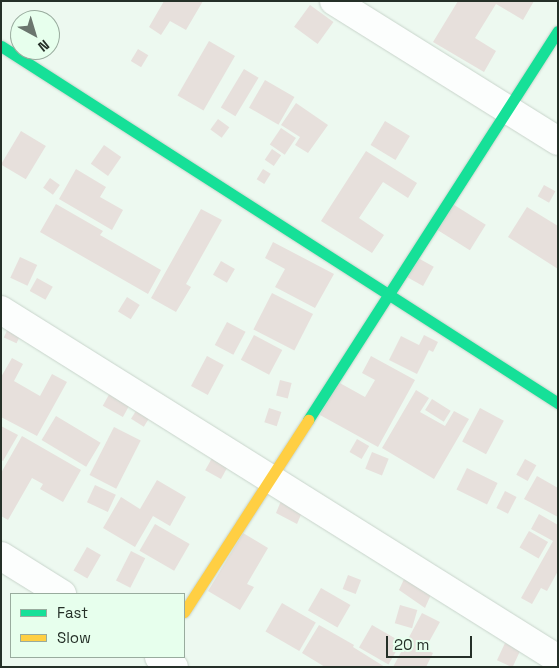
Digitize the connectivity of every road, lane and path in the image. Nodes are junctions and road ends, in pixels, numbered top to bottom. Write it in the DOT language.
graph roads {
  1 [pos="334,1"];
  2 [pos="558,31"];
  3 [pos="1,46"];
  4 [pos="508,109"];
  5 [pos="558,141"];
  6 [pos="388,295"];
  7 [pos="1,310"];
  8 [pos="558,402"];
  9 [pos="271,477"];
  10 [pos="1,556"];
  11 [pos="60,593"];
  12 [pos="185,610"];
  13 [pos="160,658"];
  14 [pos="558,659"];
  15 [pos="174,667"];
  1 -- 4 [label="street"];
  2 -- 4 [label="street"];
  3 -- 6 [label="street"];
  4 -- 5 [label="street"];
  4 -- 6 [label="street"];
  6 -- 8 [label="street"];
  6 -- 9 [label="street"];
  7 -- 9 [label="street"];
  9 -- 12 [label="street"];
  9 -- 14 [label="street"];
  10 -- 11 [label="street"];
  13 -- 15 [label="street"];
}
